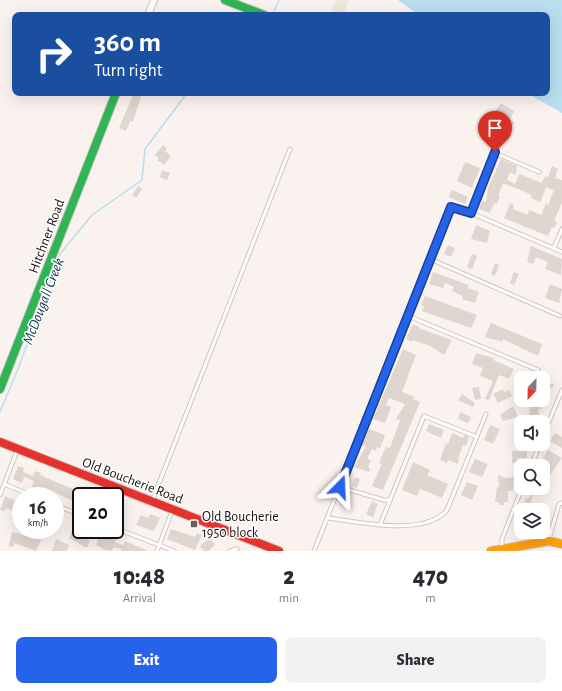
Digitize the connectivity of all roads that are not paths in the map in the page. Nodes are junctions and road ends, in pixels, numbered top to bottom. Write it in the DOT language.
graph roads {
  1 [pos="154,0"];
  2 [pos="225,0"];
  3 [pos="149,12"];
  4 [pos="256,12"];
  5 [pos="115,96"];
  6 [pos="290,149"];
  7 [pos="539,172"];
  8 [pos="471,213"];
  9 [pos="562,229"];
  10 [pos="554,248"];
  11 [pos="562,252"];
  12 [pos="430,259"];
  13 [pos="408,316"];
  14 [pos="560,316"];
  15 [pos="538,370"];
  16 [pos="0,389"];
  17 [pos="562,390"];
  18 [pos="486,414"];
  19 [pos="550,419"];
  20 [pos="477,437"];
  21 [pos="0,442"];
  22 [pos="18,449"];
  23 [pos="4,484"];
  24 [pos="12,487"];
  25 [pos="340,487"];
  26 [pos="0,495"];
  27 [pos="519,495"];
  28 [pos="390,500"];
  29 [pos="152,501"];
  30 [pos="562,503"];
  31 [pos="173,509"];
  32 [pos="328,518"];
  33 [pos="380,525"];
  34 [pos="124,532"];
  35 [pos="549,541"];
  36 [pos="562,544"];
  37 [pos="159,546"];
  38 [pos="237,549"];
  39 [pos="502,549"];
  40 [pos="157,551"];
  41 [pos="174,551"];
  42 [pos="230,551"];
  43 [pos="279,551"];
  44 [pos="314,551"];
  45 [pos="491,551"];
  1 -- 3 [label="street"];
  2 -- 4 [label="street"];
  5 -- 16 [label="street, Hitchner Road"];
  6 -- 29 [label="lane"];
  7 -- 8 [label="lane"];
  8 -- 10 [label="lane"];
  8 -- 12 [label="lane"];
  9 -- 10 [label="lane"];
  10 -- 11 [label="lane"];
  12 -- 13 [label="lane"];
  12 -- 14 [label="lane"];
  13 -- 15 [label="lane"];
  13 -- 25 [label="lane"];
  17 -- 19 [label="lane"];
  18 -- 20 [label="lane"];
  20 -- 28 [label="lane"];
  20 -- 33 [label="lane"];
  21 -- 22 [label="street, Old Boucherie Road"];
  22 -- 23 [label="lane"];
  22 -- 29 [label="street, Old Boucherie Road"];
  23 -- 24 [label="lane"];
  23 -- 26 [label="lane"];
  25 -- 28 [label="lane"];
  25 -- 32 [label="lane"];
  27 -- 39 [label="lane"];
  28 -- 33 [label="lane"];
  29 -- 31 [label="street, Old Boucherie Road"];
  30 -- 35 [label="lane"];
  31 -- 37 [label="lane"];
  31 -- 43 [label="street, Old Boucherie Road"];
  32 -- 33 [label="lane"];
  32 -- 44 [label="lane"];
  34 -- 37 [label="lane"];
  35 -- 36 [label="street"];
  35 -- 39 [label="street"];
  37 -- 40 [label="lane"];
  37 -- 41 [label="lane"];
  38 -- 42 [label="lane"];
  39 -- 45 [label="street"];
}
